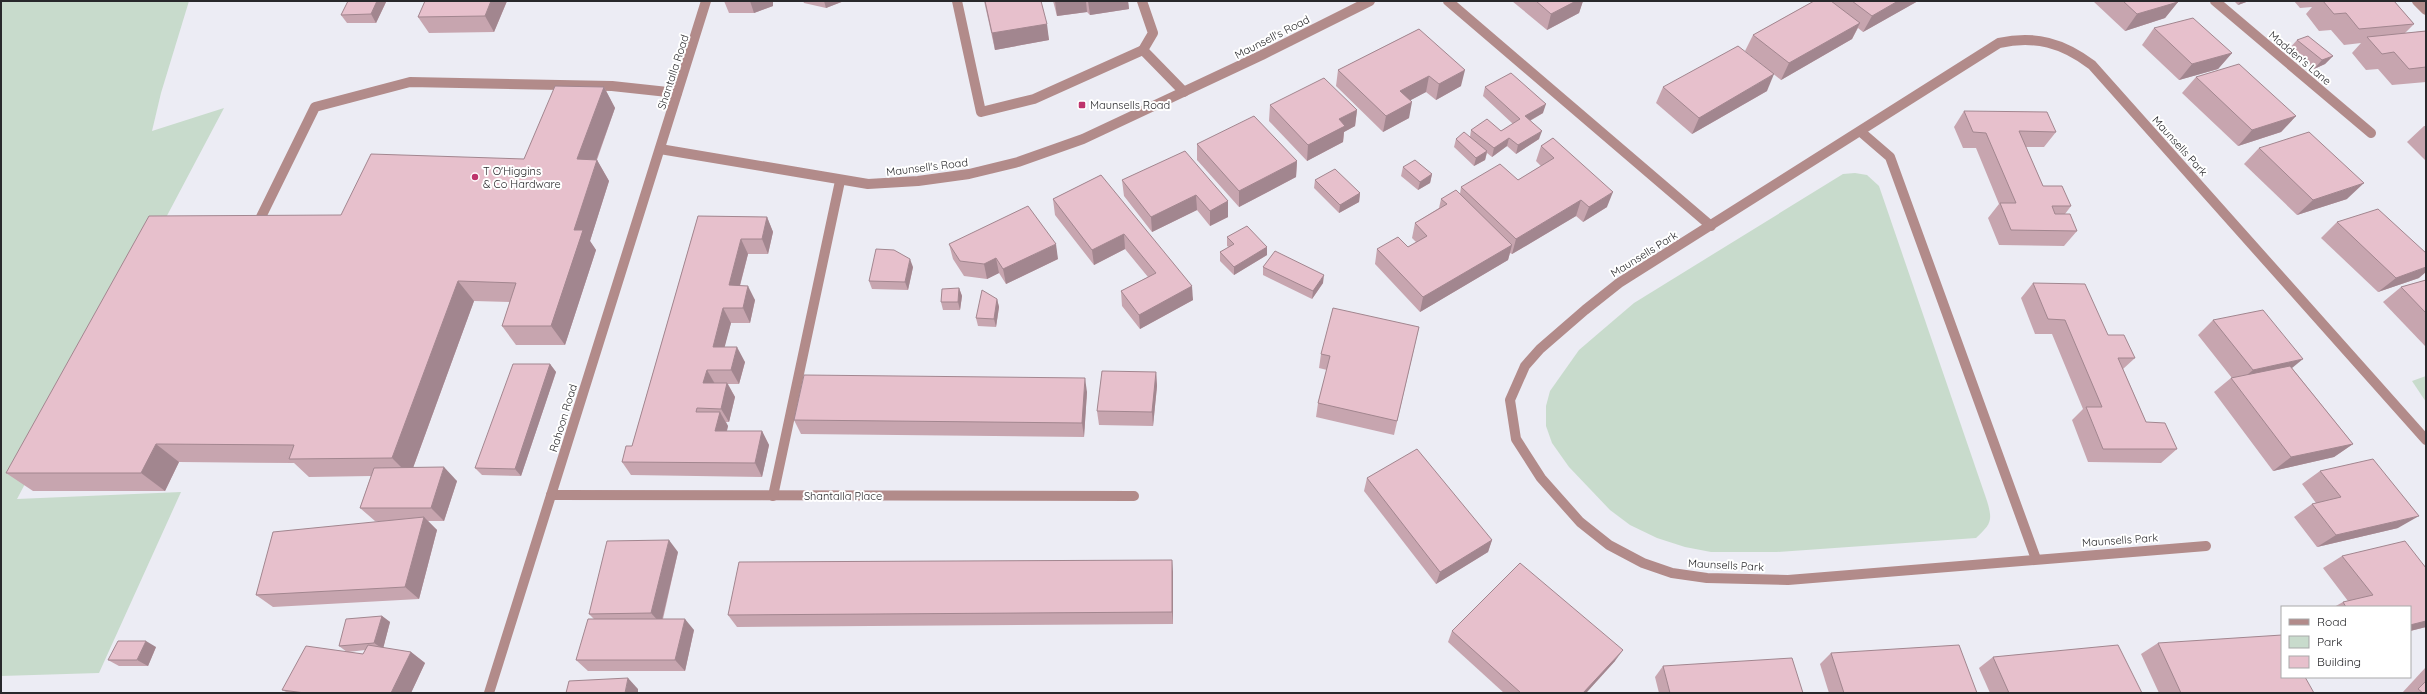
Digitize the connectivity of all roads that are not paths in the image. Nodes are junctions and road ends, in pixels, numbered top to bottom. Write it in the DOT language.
graph roads {
  1 [pos="706,1"];
  2 [pos="957,1"];
  3 [pos="1142,1"];
  4 [pos="1370,1"];
  5 [pos="1448,1"];
  6 [pos="2215,1"];
  7 [pos="2417,1"];
  8 [pos="2426,10"];
  9 [pos="1143,50"];
  10 [pos="1184,92"];
  11 [pos="678,93"];
  12 [pos="1861,132"];
  13 [pos="2371,132"];
  14 [pos="660,149"];
  15 [pos="840,181"];
  16 [pos="260,219"];
  17 [pos="1711,226"];
  18 [pos="2426,440"];
  19 [pos="551,495"];
  20 [pos="773,496"];
  21 [pos="1134,496"];
  22 [pos="2206,546"];
  23 [pos="2036,559"];
  24 [pos="489,693"];
  1 -- 11 [label="street, Shantalla Road"];
  2 -- 9 [label="street"];
  3 -- 9 [label="street"];
  4 -- 10 [label="street, Maunsell's Road"];
  5 -- 17 [label="street"];
  6 -- 13 [label="street, Madden's Lane"];
  7 -- 8 [label="street"];
  9 -- 10 [label="street"];
  10 -- 15 [label="street, Maunsell's Road"];
  11 -- 14 [label="street, Shantalla Road"];
  11 -- 16 [label="street"];
  12 -- 17 [label="street, Maunsells Park"];
  12 -- 18 [label="street, Maunsells Park"];
  12 -- 23 [label="street"];
  14 -- 15 [label="street, Maunsell's Road"];
  14 -- 19 [label="street, Rahoon Road"];
  15 -- 20 [label="street"];
  17 -- 23 [label="street, Maunsells Park"];
  19 -- 20 [label="street, Shantalla Place"];
  19 -- 24 [label="street, Rahoon Road"];
  20 -- 21 [label="street, Shantalla Place"];
  22 -- 23 [label="street, Maunsells Park"];
}
